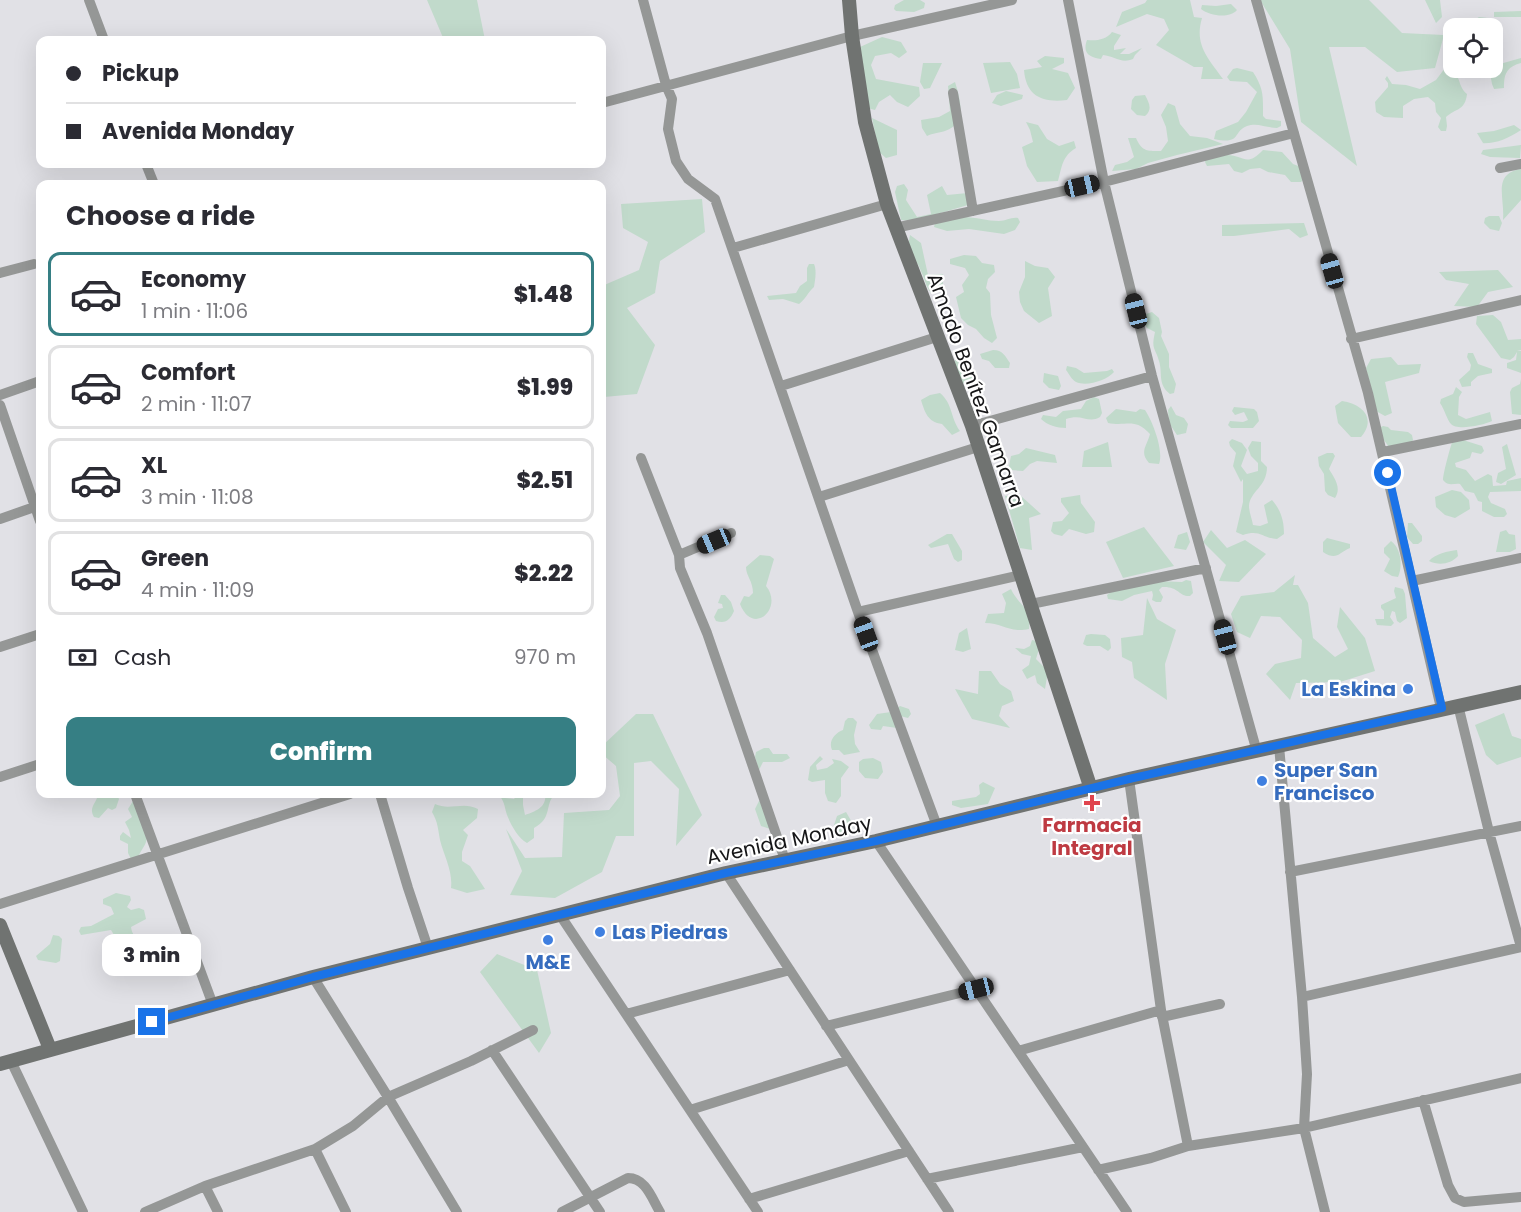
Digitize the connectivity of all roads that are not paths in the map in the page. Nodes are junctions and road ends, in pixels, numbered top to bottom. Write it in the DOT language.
graph roads {
  1 [pos="89,0"];
  2 [pos="643,0"];
  3 [pos="849,0"];
  4 [pos="1012,0"];
  5 [pos="1068,0"];
  6 [pos="1256,0"];
  7 [pos="102,36"];
  8 [pos="852,36"];
  9 [pos="666,85"];
  10 [pos="953,93"];
  11 [pos="606,102"];
  12 [pos="1294,133"];
  13 [pos="1521,164"];
  14 [pos="1500,168"];
  15 [pos="1104,182"];
  16 [pos="887,204"];
  17 [pos="973,211"];
  18 [pos="895,228"];
  19 [pos="733,248"];
  20 [pos="34,264"];
  21 [pos="0,273"];
  22 [pos="1521,300"];
  23 [pos="937,337"];
  24 [pos="1351,339"];
  25 [pos="1152,376"];
  26 [pos="36,382"];
  27 [pos="781,386"];
  28 [pos="0,395"];
  29 [pos="0,405"];
  30 [pos="1521,424"];
  31 [pos="972,426"];
  32 [pos="978,447"];
  33 [pos="1383,452"];
  34 [pos="641,458"];
  35 [pos="819,497"];
  36 [pos="36,501"];
  37 [pos="36,507"];
  38 [pos="0,519"];
  39 [pos="731,533"];
  40 [pos="679,555"];
  41 [pos="1521,558"];
  42 [pos="1206,568"];
  43 [pos="1021,575"];
  44 [pos="1412,581"];
  45 [pos="1031,604"];
  46 [pos="858,612"];
  47 [pos="36,635"];
  48 [pos="0,647"];
  49 [pos="1521,692"];
  50 [pos="1458,705"];
  51 [pos="1442,708"];
  52 [pos="1279,746"];
  53 [pos="1257,752"];
  54 [pos="36,765"];
  55 [pos="0,777"];
  56 [pos="1129,779"];
  57 [pos="1091,789"];
  58 [pos="137,798"];
  59 [pos="337,798"];
  60 [pos="381,798"];
  61 [pos="938,826"];
  62 [pos="1521,826"];
  63 [pos="1489,832"];
  64 [pos="876,841"];
  65 [pos="158,854"];
  66 [pos="785,860"];
  67 [pos="1290,872"];
  68 [pos="726,873"];
  69 [pos="0,904"];
  70 [pos="560,915"];
  71 [pos="0,924"];
  72 [pos="1521,947"];
  73 [pos="428,948"];
  74 [pos="790,970"];
  75 [pos="313,977"];
  76 [pos="976,989"];
  77 [pos="1302,997"];
  78 [pos="1220,1004"];
  79 [pos="213,1005"];
  80 [pos="1162,1013"];
  81 [pos="626,1014"];
  82 [pos="826,1026"];
  83 [pos="533,1030"];
  84 [pos="50,1049"];
  85 [pos="492,1050"];
  86 [pos="1018,1051"];
  87 [pos="849,1060"];
  88 [pos="5,1062"];
  89 [pos="1521,1078"];
  90 [pos="388,1097"];
  91 [pos="1423,1100"];
  92 [pos="690,1110"];
  93 [pos="1304,1128"];
  94 [pos="1188,1146"];
  95 [pos="1083,1147"];
  96 [pos="315,1149"];
  97 [pos="909,1152"];
  98 [pos="1098,1170"];
  99 [pos="927,1179"];
  100 [pos="205,1186"];
  101 [pos="1521,1197"];
  102 [pos="590,1199"];
  103 [pos="749,1199"];
  104 [pos="83,1212"];
  105 [pos="145,1212"];
  106 [pos="218,1212"];
  107 [pos="346,1212"];
  108 [pos="457,1212"];
  109 [pos="562,1212"];
  110 [pos="600,1212"];
  111 [pos="660,1212"];
  112 [pos="758,1212"];
  113 [pos="948,1212"];
  114 [pos="1127,1212"];
  115 [pos="1324,1212"];
  1 -- 7 [label="street"];
  2 -- 9 [label="street"];
  3 -- 8 [label="main road, Amado Benítez Gamarra"];
  4 -- 8 [label="street"];
  5 -- 15 [label="street"];
  6 -- 12 [label="street"];
  8 -- 9 [label="street"];
  8 -- 16 [label="main road, Amado Benítez Gamarra"];
  9 -- 11 [label="street"];
  9 -- 19 [label="street"];
  10 -- 17 [label="street"];
  12 -- 15 [label="street"];
  12 -- 24 [label="street"];
  13 -- 14 [label="street"];
  15 -- 17 [label="street"];
  15 -- 25 [label="street"];
  16 -- 18 [label="main road, Amado Benítez Gamarra"];
  16 -- 19 [label="street"];
  17 -- 18 [label="street"];
  18 -- 23 [label="main road, Amado Benítez Gamarra"];
  19 -- 27 [label="street"];
  20 -- 21 [label="street"];
  22 -- 24 [label="street"];
  23 -- 27 [label="street"];
  23 -- 31 [label="main road, Amado Benítez Gamarra"];
  24 -- 33 [label="street"];
  25 -- 31 [label="street"];
  25 -- 42 [label="street"];
  26 -- 28 [label="street"];
  27 -- 35 [label="street"];
  29 -- 36 [label="street"];
  30 -- 33 [label="street"];
  31 -- 32 [label="main road, Amado Benítez Gamarra"];
  32 -- 35 [label="street"];
  32 -- 43 [label="main road, Amado Benítez Gamarra"];
  33 -- 44 [label="street"];
  34 -- 40 [label="street"];
  35 -- 46 [label="street"];
  37 -- 38 [label="street"];
  39 -- 40 [label="street"];
  40 -- 66 [label="street"];
  41 -- 44 [label="street"];
  42 -- 45 [label="street"];
  42 -- 53 [label="street"];
  43 -- 45 [label="main road, Amado Benítez Gamarra"];
  43 -- 46 [label="street"];
  44 -- 51 [label="street"];
  45 -- 57 [label="main road, Amado Benítez Gamarra"];
  46 -- 61 [label="street"];
  47 -- 48 [label="street"];
  49 -- 50 [label="main road, Avenida Monday"];
  50 -- 51 [label="main road, Avenida Monday"];
  50 -- 63 [label="street"];
  51 -- 52 [label="main road, Avenida Monday"];
  52 -- 53 [label="main road, Avenida Monday"];
  52 -- 67 [label="street"];
  53 -- 56 [label="main road, Avenida Monday"];
  54 -- 55 [label="street"];
  56 -- 57 [label="main road, Avenida Monday"];
  56 -- 80 [label="street"];
  57 -- 61 [label="main road, Avenida Monday"];
  58 -- 65 [label="street"];
  59 -- 65 [label="street"];
  60 -- 73 [label="street"];
  61 -- 64 [label="main road, Avenida Monday"];
  62 -- 63 [label="street"];
  63 -- 67 [label="street"];
  63 -- 72 [label="street"];
  64 -- 66 [label="main road, Avenida Monday"];
  64 -- 76 [label="street"];
  65 -- 69 [label="street"];
  65 -- 79 [label="street"];
  66 -- 68 [label="main road, Avenida Monday"];
  67 -- 77 [label="street"];
  68 -- 70 [label="main road, Avenida Monday"];
  68 -- 74 [label="street"];
  70 -- 73 [label="main road, Avenida Monday"];
  70 -- 81 [label="street"];
  71 -- 84 [label="main road"];
  72 -- 77 [label="street"];
  73 -- 75 [label="main road, Avenida Monday"];
  74 -- 81 [label="street"];
  74 -- 82 [label="street"];
  75 -- 79 [label="main road, Avenida Monday"];
  75 -- 90 [label="street"];
  76 -- 82 [label="street"];
  76 -- 86 [label="street"];
  77 -- 93 [label="street"];
  78 -- 80 [label="street"];
  79 -- 84 [label="main road, Avenida Monday"];
  80 -- 86 [label="street"];
  80 -- 94 [label="street"];
  81 -- 92 [label="street"];
  82 -- 87 [label="street"];
  83 -- 85 [label="street"];
  84 -- 88 [label="main road, Avenida Monday"];
  85 -- 90 [label="street"];
  85 -- 102 [label="street"];
  86 -- 95 [label="street"];
  87 -- 92 [label="street"];
  87 -- 97 [label="street"];
  88 -- 104 [label="street"];
  89 -- 91 [label="street"];
  90 -- 96 [label="street"];
  90 -- 108 [label="street"];
  91 -- 93 [label="street"];
  91 -- 101 [label="street"];
  92 -- 103 [label="street"];
  93 -- 94 [label="street"];
  93 -- 115 [label="street"];
  94 -- 98 [label="street"];
  95 -- 98 [label="street"];
  95 -- 99 [label="street"];
  96 -- 100 [label="street"];
  96 -- 107 [label="street"];
  97 -- 99 [label="street"];
  97 -- 103 [label="street"];
  98 -- 114 [label="street"];
  99 -- 113 [label="street"];
  100 -- 105 [label="street"];
  100 -- 106 [label="street"];
  102 -- 109 [label="street"];
  102 -- 110 [label="street"];
  102 -- 111 [label="street"];
  103 -- 112 [label="street"];
}
